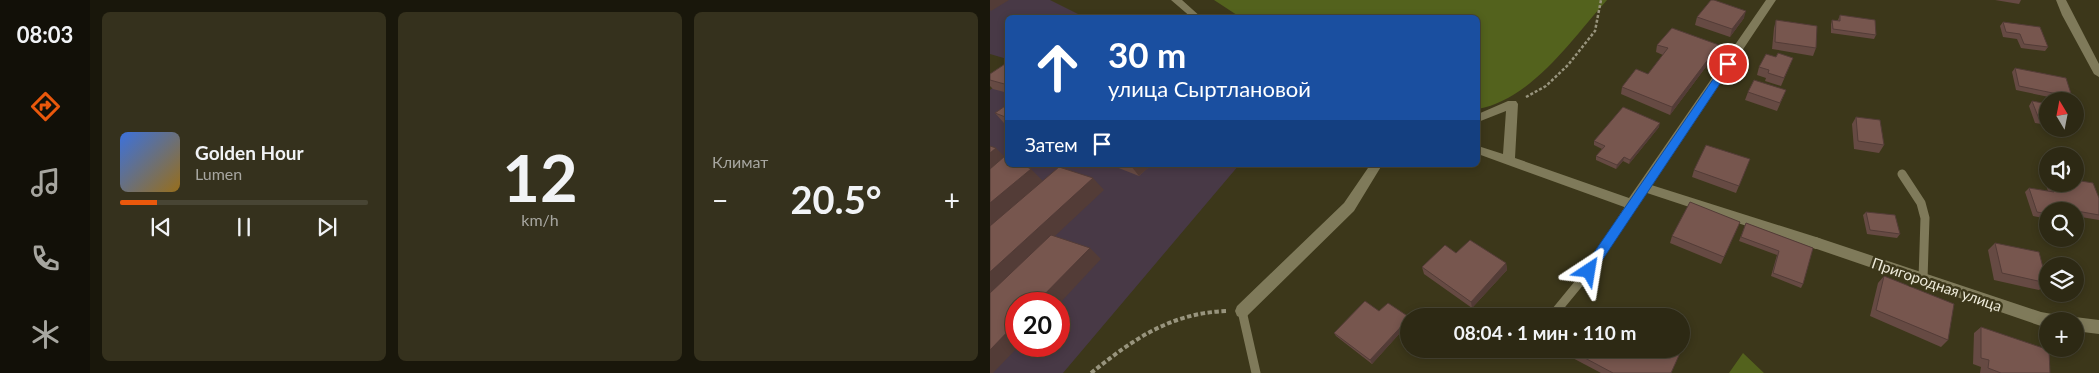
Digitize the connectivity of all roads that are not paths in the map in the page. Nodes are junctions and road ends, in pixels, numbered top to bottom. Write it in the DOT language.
graph roads {
  1 [pos="1176,0"];
  2 [pos="1771,0"];
  3 [pos="2061,0"];
  4 [pos="1194,15"];
  5 [pos="2099,74"];
  6 [pos="1480,117"];
  7 [pos="1480,151"];
  8 [pos="1509,161"];
  9 [pos="1375,167"];
  10 [pos="1902,174"];
  11 [pos="1644,188"];
  12 [pos="1632,204"];
  13 [pos="1923,279"];
  14 [pos="1559,308"];
  15 [pos="1242,311"];
  16 [pos="2039,318"];
  17 [pos="2084,325"];
  18 [pos="2099,327"];
  19 [pos="1256,373"];
  1 -- 4 [label="street"];
  2 -- 11 [label="street"];
  3 -- 5 [label="street"];
  6 -- 8 [label="street"];
  7 -- 8 [label="street"];
  8 -- 12 [label="street"];
  9 -- 15 [label="street"];
  10 -- 13 [label="lane"];
  11 -- 12 [label="street"];
  11 -- 13 [label="street, Пригородная улица"];
  12 -- 14 [label="lane"];
  13 -- 16 [label="street, Пригородная улица"];
  15 -- 19 [label="lane"];
  17 -- 18 [label="street"];
}
